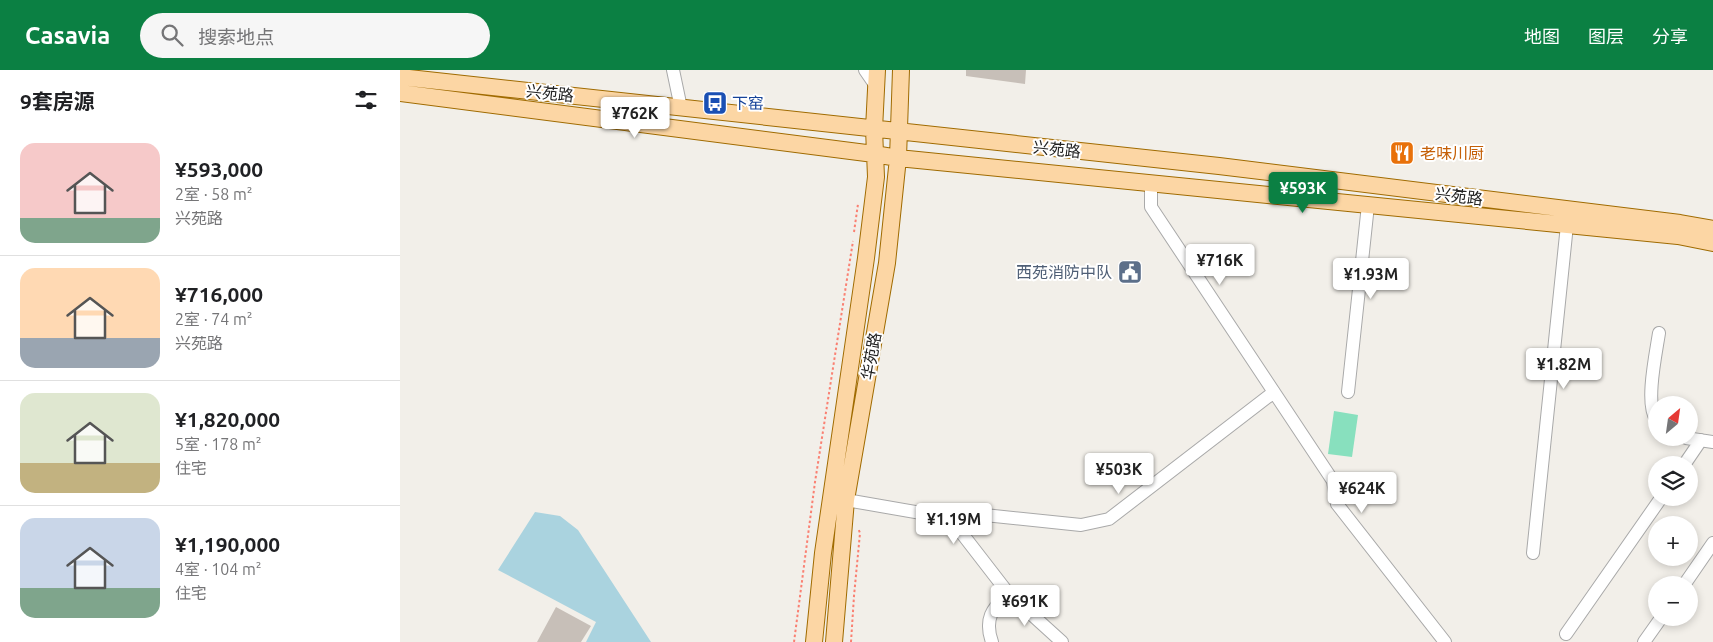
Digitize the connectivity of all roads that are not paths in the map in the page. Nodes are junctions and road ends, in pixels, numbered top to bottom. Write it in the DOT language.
graph roads {
  1 [pos="673,70"];
  2 [pos="865,70"];
  3 [pos="901,70"];
  4 [pos="400,77"];
  5 [pos="876,78"];
  6 [pos="400,93"];
  7 [pos="682,108"];
  8 [pos="874,129"];
  9 [pos="898,131"];
  10 [pos="874,154"];
  11 [pos="898,158"];
  12 [pos="1152,184"];
  13 [pos="1368,205"];
  14 [pos="1567,225"];
  15 [pos="1713,229"];
  16 [pos="1713,242"];
  17 [pos="1658,333"];
  18 [pos="1274,392"];
  19 [pos="1348,392"];
  20 [pos="1650,396"];
  21 [pos="1707,441"];
  22 [pos="1693,456"];
  23 [pos="846,500"];
  24 [pos="1656,506"];
  25 [pos="950,518"];
  26 [pos="1713,543"];
  27 [pos="1533,553"];
  28 [pos="1690,576"];
  29 [pos="1008,593"];
  30 [pos="1655,626"];
  31 [pos="1566,634"];
  32 [pos="814,642"];
  33 [pos="834,642"];
  34 [pos="992,642"];
  35 [pos="1062,642"];
  36 [pos="1445,642"];
  37 [pos="1644,642"];
  1 -- 7 [label="street"];
  2 -- 5 [label="street"];
  3 -- 9 [label="main road, 华苑路"];
  4 -- 7 [label="main road, 兴苑路"];
  5 -- 8 [label="main road, 华苑路"];
  6 -- 10 [label="main road, 兴苑路"];
  7 -- 8 [label="main road, 兴苑路"];
  8 -- 9 [label="main road, 兴苑路"];
  8 -- 10 [label="main road, 华苑路"];
  9 -- 11 [label="main road, 华苑路"];
  9 -- 15 [label="main road, 兴苑路"];
  10 -- 11 [label="main road, 兴苑路"];
  10 -- 32 [label="main road, 华苑路"];
  11 -- 12 [label="main road, 兴苑路"];
  11 -- 23 [label="main road, 华苑路"];
  12 -- 13 [label="main road, 兴苑路"];
  12 -- 18 [label="street"];
  13 -- 14 [label="main road, 兴苑路"];
  13 -- 19 [label="street"];
  14 -- 16 [label="main road, 兴苑路"];
  14 -- 27 [label="street"];
  17 -- 20 [label="street"];
  18 -- 25 [label="street"];
  18 -- 36 [label="street"];
  21 -- 22 [label="street"];
  23 -- 25 [label="street"];
  23 -- 33 [label="main road, 华苑路"];
  24 -- 31 [label="street"];
  25 -- 29 [label="street"];
  26 -- 28 [label="street"];
  29 -- 34 [label="street"];
  29 -- 35 [label="street"];
  30 -- 37 [label="street"];
}
